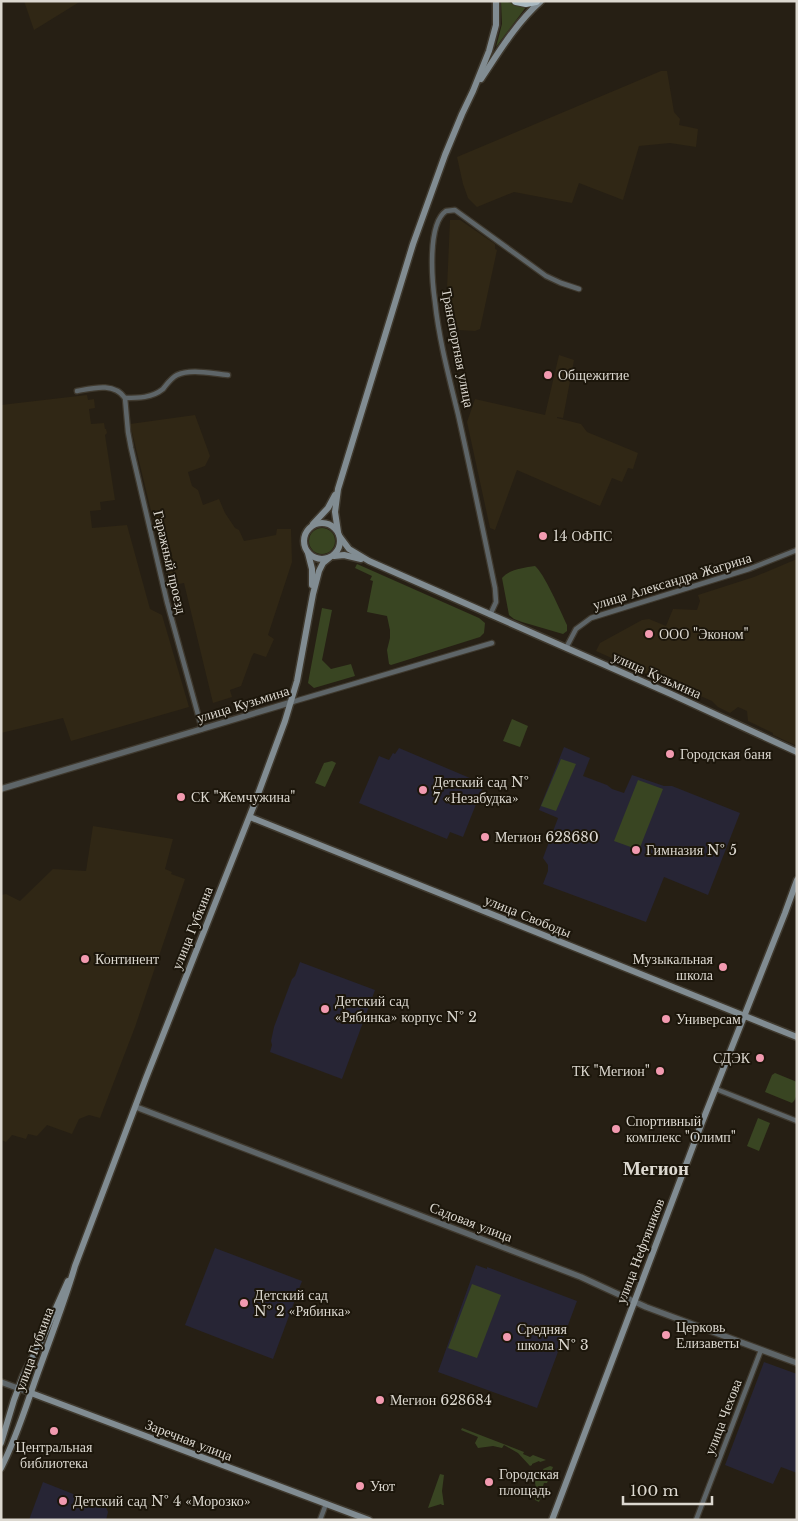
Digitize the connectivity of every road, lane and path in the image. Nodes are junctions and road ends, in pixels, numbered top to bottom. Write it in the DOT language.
graph roads {
  1 [pos="496,1"];
  2 [pos="516,1"];
  3 [pos="536,1"];
  4 [pos="541,1"];
  5 [pos="473,91"];
  6 [pos="579,289"];
  7 [pos="228,375"];
  8 [pos="77,391"];
  9 [pos="125,398"];
  10 [pos="338,489"];
  11 [pos="310,528"];
  12 [pos="339,534"];
  13 [pos="306,549"];
  14 [pos="797,550"];
  15 [pos="331,557"];
  16 [pos="369,561"];
  17 [pos="313,594"];
  18 [pos="490,615"];
  19 [pos="492,644"];
  20 [pos="566,648"];
  21 [pos="292,702"];
  22 [pos="202,729"];
  23 [pos="797,752"];
  24 [pos="1,789"];
  25 [pos="250,817"];
  26 [pos="797,880"];
  27 [pos="745,1017"];
  28 [pos="797,1037"];
  29 [pos="716,1089"];
  30 [pos="136,1106"];
  31 [pos="797,1121"];
  32 [pos="75,1266"];
  33 [pos="635,1301"];
  34 [pos="761,1350"];
  35 [pos="797,1363"];
  36 [pos="1,1382"];
  37 [pos="18,1388"];
  38 [pos="31,1393"];
  39 [pos="1,1443"];
  40 [pos="1,1468"];
  41 [pos="326,1504"];
  42 [pos="320,1520"];
  43 [pos="369,1520"];
  44 [pos="552,1520"];
  45 [pos="696,1520"];
  1 -- 5 [label="main road"];
  2 -- 3 [label="highway"];
  4 -- 5 [label="main road"];
  5 -- 10 [label="main road"];
  6 -- 18 [label="street, Транспортная улица"];
  7 -- 9 [label="street"];
  8 -- 9 [label="street"];
  9 -- 22 [label="street, Гаражный проезд"];
  10 -- 11 [label="main road"];
  10 -- 12 [label="main road"];
  11 -- 12 [label="main road"];
  11 -- 13 [label="main road"];
  12 -- 15 [label="main road"];
  12 -- 16 [label="main road"];
  13 -- 15 [label="main road"];
  13 -- 17 [label="main road"];
  14 -- 20 [label="street, улица Александра Жагрина"];
  15 -- 16 [label="main road"];
  15 -- 17 [label="main road"];
  16 -- 18 [label="main road, улица Кузьмина"];
  17 -- 21 [label="main road, улица Губкина"];
  18 -- 20 [label="main road, улица Кузьмина"];
  19 -- 21 [label="street, улица Кузьмина"];
  20 -- 23 [label="main road, улица Кузьмина"];
  21 -- 22 [label="street, улица Кузьмина"];
  21 -- 25 [label="main road, улица Губкина"];
  22 -- 24 [label="street, улица Кузьмина"];
  25 -- 27 [label="main road, улица Свободы"];
  25 -- 30 [label="main road, улица Губкина"];
  26 -- 27 [label="main road, улица Нефтяников"];
  27 -- 28 [label="main road, улица Свободы"];
  27 -- 29 [label="main road, улица Нефтяников"];
  29 -- 31 [label="street"];
  29 -- 33 [label="main road, улица Нефтяников"];
  30 -- 32 [label="main road, улица Губкина"];
  30 -- 33 [label="street, Садовая улица"];
  32 -- 37 [label="main road, улица Губкина"];
  32 -- 38 [label="main road, улица Губкина"];
  33 -- 34 [label="street, Садовая улица"];
  33 -- 44 [label="main road, улица Нефтяников"];
  34 -- 35 [label="street, Садовая улица"];
  34 -- 45 [label="street, улица Чехова"];
  36 -- 37 [label="street, Заречная улица"];
  37 -- 38 [label="street, Заречная улица"];
  37 -- 39 [label="main road, улица Губкина"];
  38 -- 40 [label="main road, улица Губкина"];
  38 -- 41 [label="main road, Заречная улица"];
  41 -- 42 [label="street"];
  41 -- 43 [label="main road, Заречная улица"];
}
